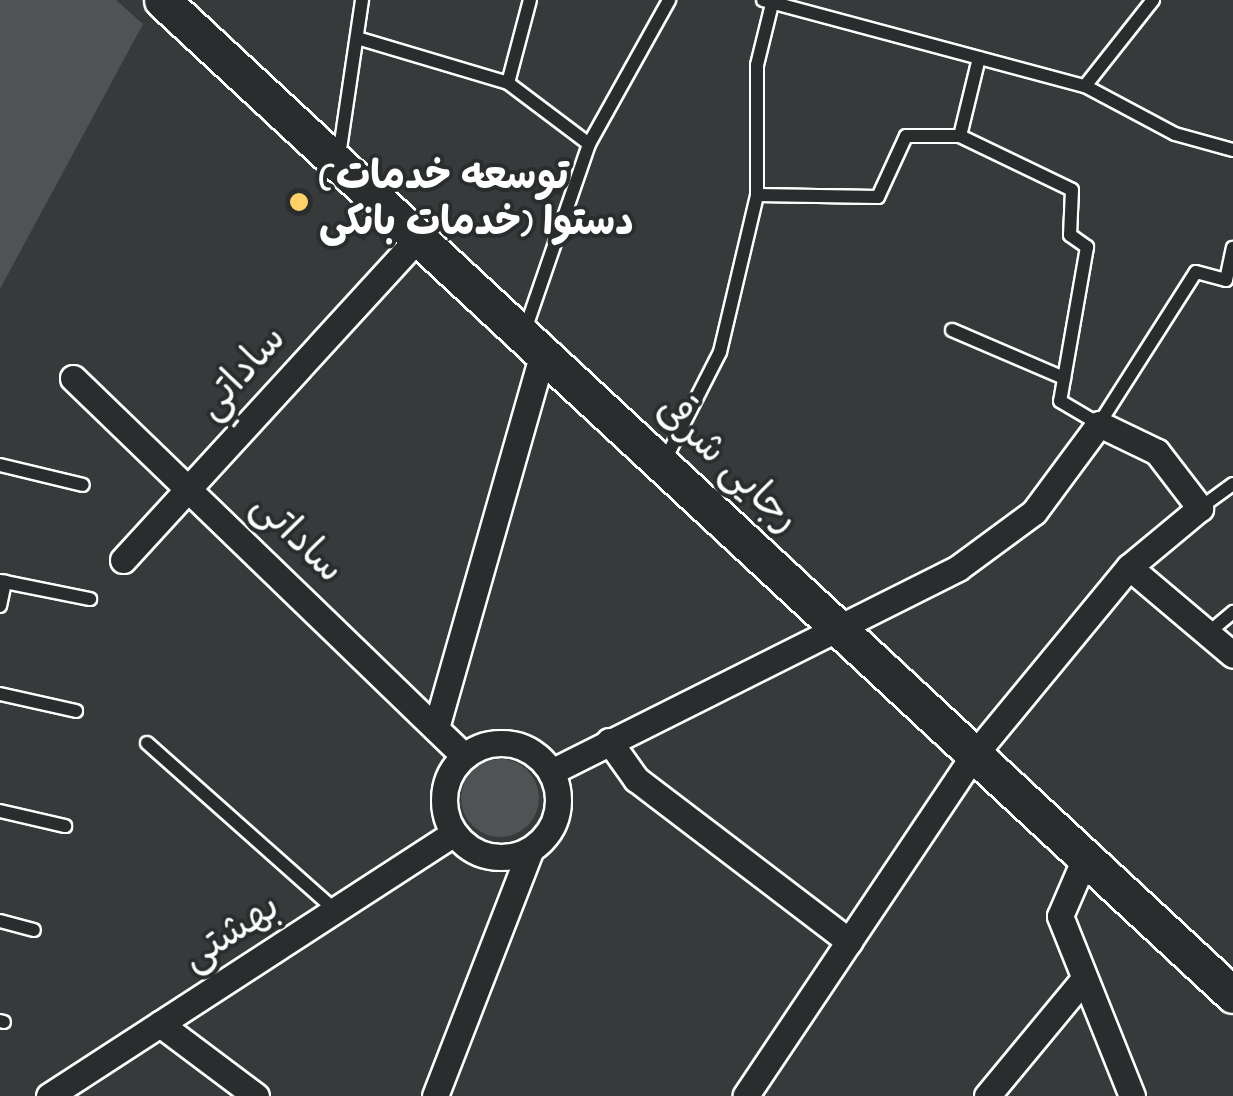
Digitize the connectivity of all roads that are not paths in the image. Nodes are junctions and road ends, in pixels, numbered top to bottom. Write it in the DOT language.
graph roads {
  1 [pos="162,0"];
  2 [pos="362,0"];
  3 [pos="530,0"];
  4 [pos="668,0"];
  5 [pos="1153,0"];
  6 [pos="767,2"];
  7 [pos="357,38"];
  8 [pos="979,58"];
  9 [pos="508,84"];
  10 [pos="1085,86"];
  11 [pos="960,136"];
  12 [pos="589,144"];
  13 [pos="1233,150"];
  14 [pos="338,164"];
  15 [pos="757,195"];
  16 [pos="418,238"];
  17 [pos="1233,248"];
  18 [pos="1230,282"];
  19 [pos="952,330"];
  20 [pos="533,345"];
  21 [pos="73,378"];
  22 [pos="1064,378"];
  23 [pos="1099,424"];
  24 [pos="0,465"];
  25 [pos="663,465"];
  26 [pos="1233,484"];
  27 [pos="83,485"];
  28 [pos="190,488"];
  29 [pos="1200,508"];
  30 [pos="124,560"];
  31 [pos="1129,566"];
  32 [pos="2,581"];
  33 [pos="90,599"];
  34 [pos="0,606"];
  35 [pos="1233,612"];
  36 [pos="838,628"];
  37 [pos="1208,632"];
  38 [pos="1233,655"];
  39 [pos="0,694"];
  40 [pos="76,711"];
  41 [pos="436,728"];
  42 [pos="609,741"];
  43 [pos="147,743"];
  44 [pos="464,756"];
  45 [pos="973,756"];
  46 [pos="552,772"];
  47 [pos="0,811"];
  48 [pos="65,826"];
  49 [pos="454,833"];
  50 [pos="530,851"];
  51 [pos="1084,858"];
  52 [pos="336,911"];
  53 [pos="0,921"];
  54 [pos="34,930"];
  55 [pos="849,941"];
  56 [pos="1082,981"];
  57 [pos="1233,995"];
  58 [pos="160,1024"];
  59 [pos="439,1094"];
  60 [pos="1130,1095"];
  61 [pos="49,1096"];
  62 [pos="256,1096"];
  63 [pos="745,1096"];
  64 [pos="986,1096"];
  1 -- 14 [label="street, رجایی شرقی"];
  2 -- 7 [label="lane"];
  3 -- 9 [label="lane"];
  4 -- 12 [label="lane"];
  5 -- 10 [label="lane"];
  6 -- 8 [label="lane"];
  6 -- 15 [label="lane"];
  7 -- 9 [label="lane"];
  7 -- 14 [label="lane"];
  8 -- 10 [label="lane"];
  8 -- 11 [label="lane"];
  9 -- 12 [label="lane"];
  10 -- 13 [label="lane"];
  11 -- 15 [label="lane"];
  11 -- 22 [label="lane"];
  12 -- 20 [label="lane"];
  14 -- 16 [label="street, رجایی شرقی"];
  15 -- 25 [label="lane"];
  16 -- 20 [label="street, رجایی شرقی"];
  16 -- 28 [label="street, ساداتي"];
  17 -- 18 [label="lane"];
  18 -- 23 [label="lane"];
  19 -- 22 [label="lane"];
  20 -- 25 [label="street, رجایی شرقی"];
  20 -- 41 [label="street"];
  21 -- 28 [label="street, ساداتی"];
  22 -- 23 [label="lane"];
  23 -- 29 [label="street"];
  23 -- 36 [label="street"];
  24 -- 27 [label="lane"];
  25 -- 36 [label="street, رجایی شرقی"];
  26 -- 29 [label="lane"];
  28 -- 30 [label="street, ساداتي"];
  28 -- 41 [label="street, ساداتی"];
  29 -- 31 [label="street"];
  31 -- 37 [label="street"];
  31 -- 45 [label="street"];
  32 -- 33 [label="lane"];
  32 -- 34 [label="lane"];
  35 -- 37 [label="lane"];
  36 -- 42 [label="street"];
  36 -- 45 [label="street, رجایی شرقی"];
  37 -- 38 [label="street"];
  39 -- 40 [label="lane"];
  41 -- 44 [label="street, ساداتی"];
  42 -- 46 [label="street"];
  42 -- 55 [label="street"];
  43 -- 52 [label="lane"];
  44 -- 46 [label="street"];
  44 -- 49 [label="street"];
  45 -- 51 [label="street, رجایی شرقی"];
  45 -- 55 [label="street"];
  46 -- 50 [label="street"];
  47 -- 48 [label="lane"];
  49 -- 50 [label="street"];
  49 -- 52 [label="street, بهشتی"];
  50 -- 59 [label="street"];
  51 -- 56 [label="street"];
  51 -- 57 [label="street, رجایی شرقی"];
  52 -- 58 [label="street, بهشتی"];
  53 -- 54 [label="lane"];
  55 -- 63 [label="street"];
  56 -- 60 [label="street"];
  56 -- 64 [label="street"];
  58 -- 61 [label="street, بهشتی"];
  58 -- 62 [label="street"];
}
